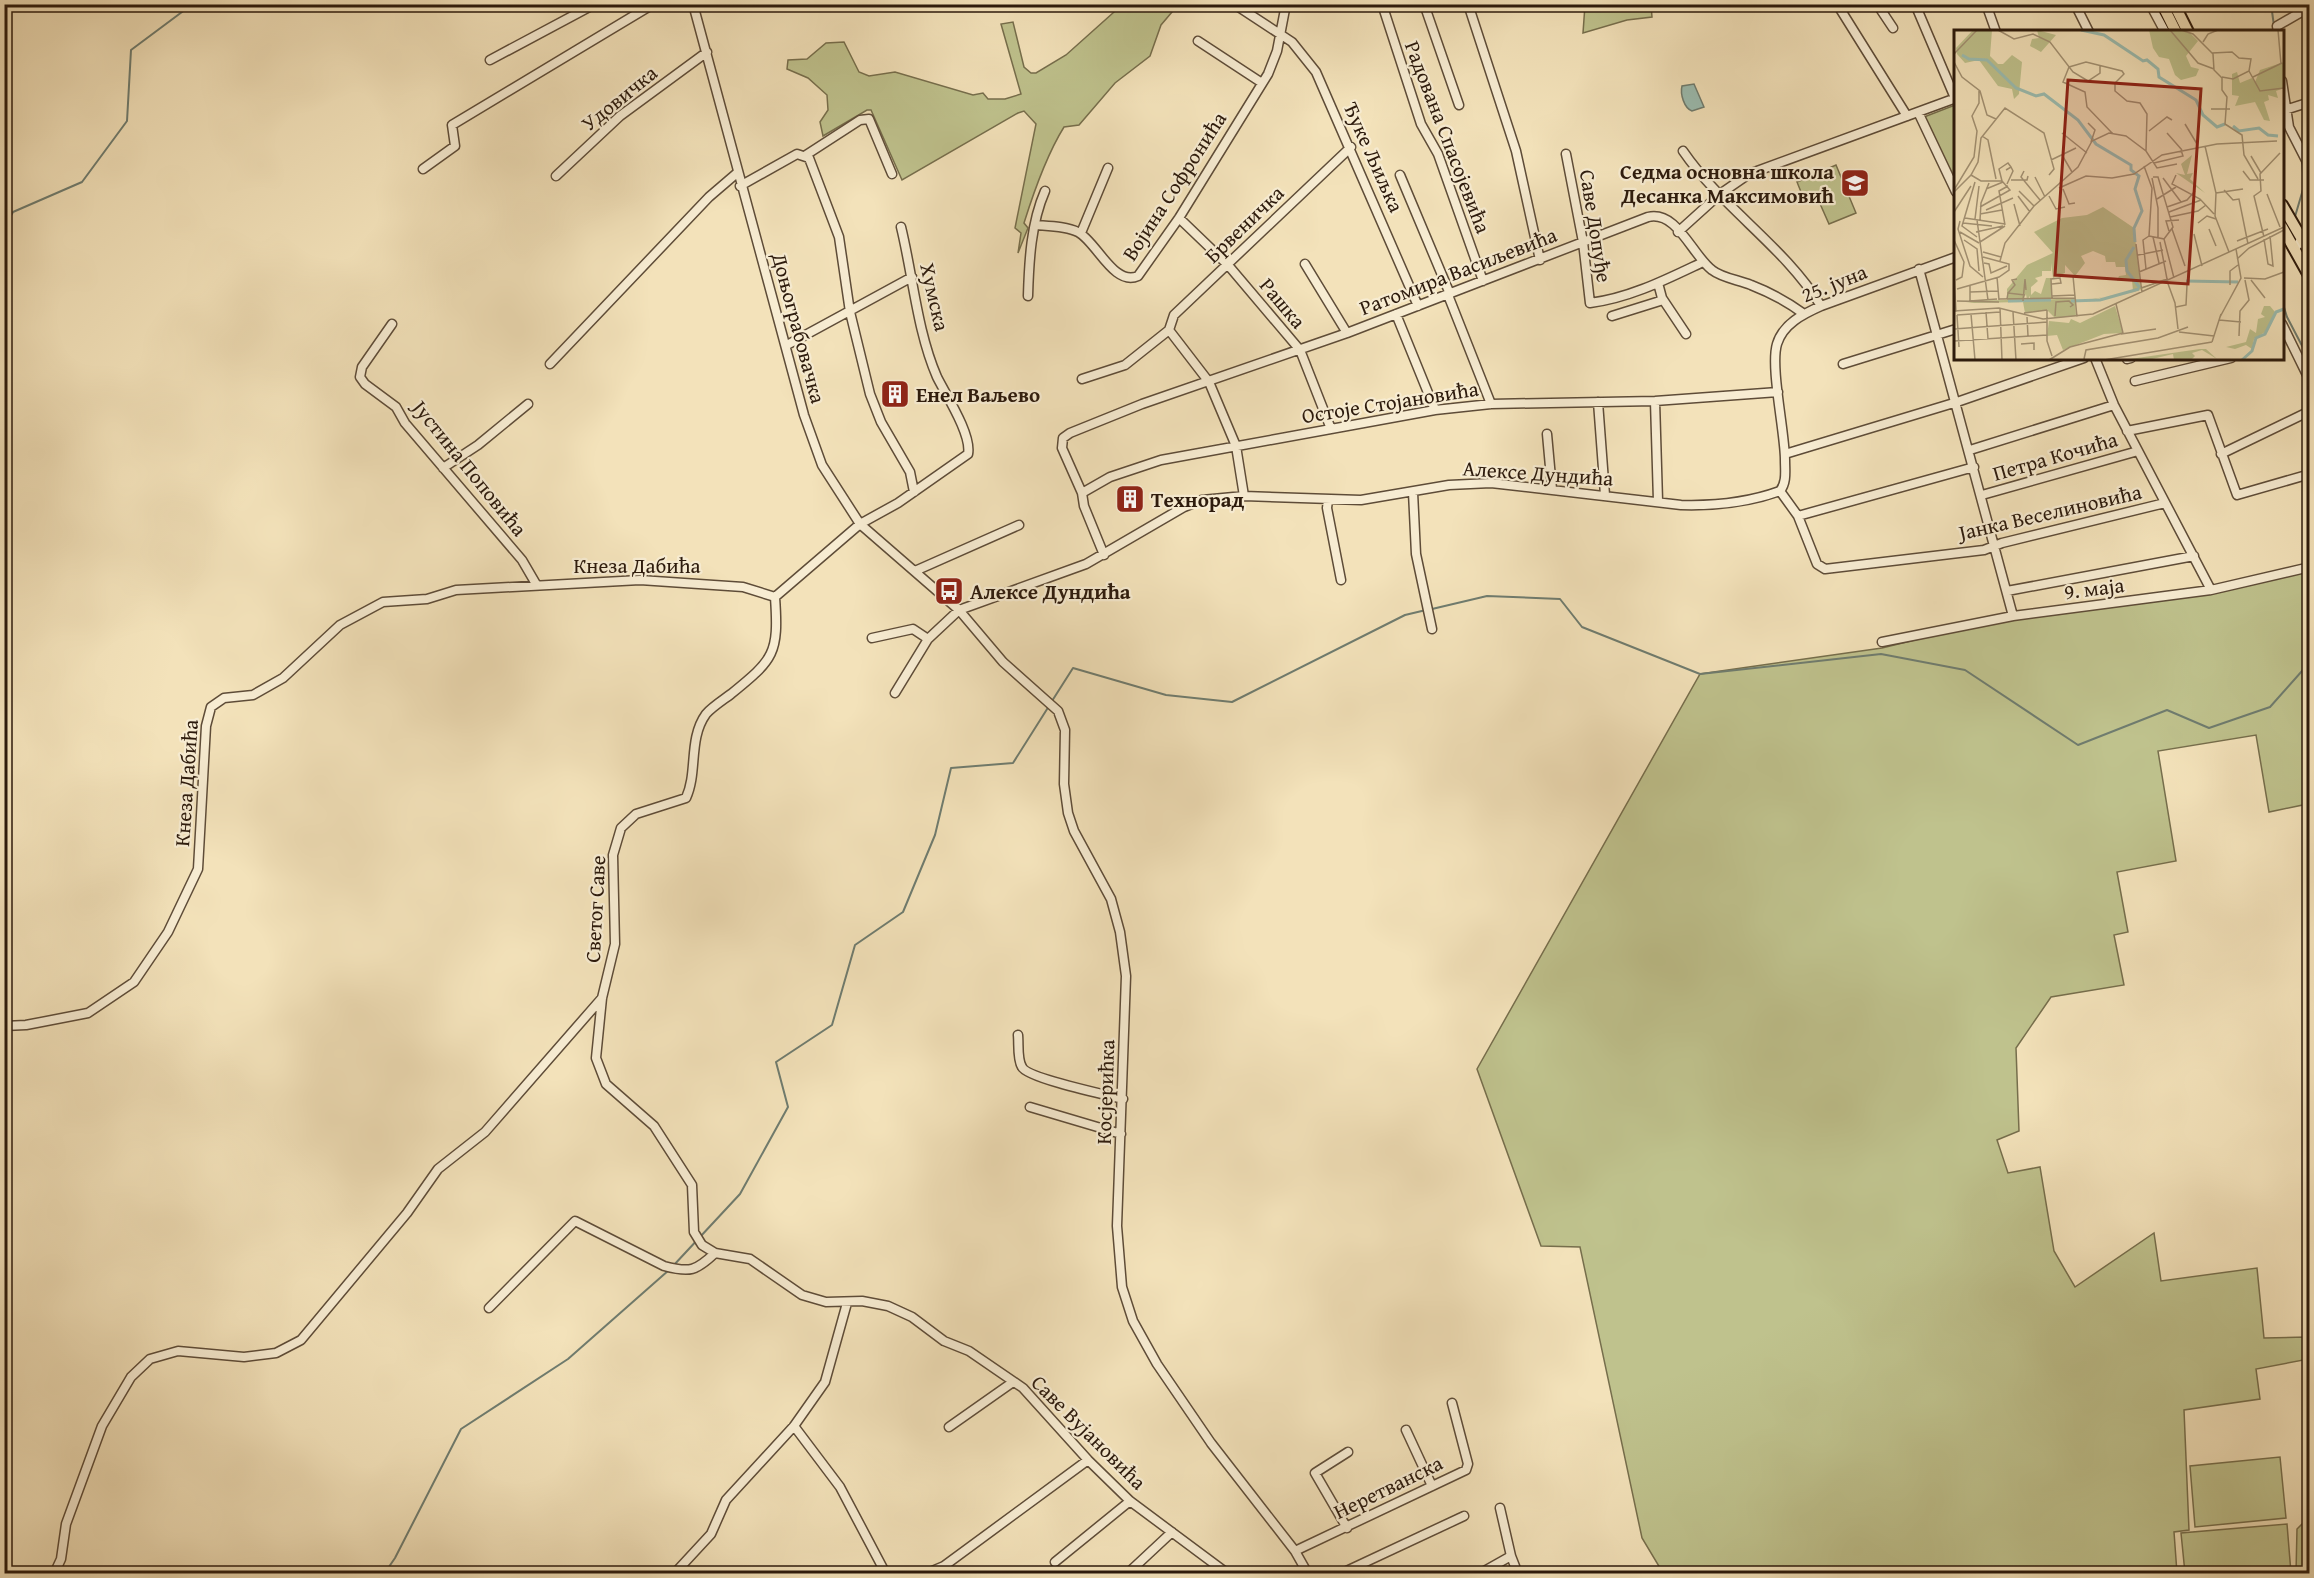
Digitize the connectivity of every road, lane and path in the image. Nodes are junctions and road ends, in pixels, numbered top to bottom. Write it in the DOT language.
graph roads {
  1 [pos="595,4"];
  2 [pos="693,4"];
  3 [pos="1234,4"];
  4 [pos="1286,4"];
  5 [pos="1382,4"];
  6 [pos="1424,4"];
  7 [pos="1468,4"];
  8 [pos="1838,4"];
  9 [pos="1877,4"];
  10 [pos="1915,4"];
  11 [pos="1986,4"];
  12 [pos="2075,4"];
  13 [pos="2150,4"];
  14 [pos="2162,4"];
  15 [pos="2174,4"];
  16 [pos="650,5"];
  17 [pos="2310,7"];
  18 [pos="1893,28"];
  19 [pos="2277,29"];
  20 [pos="1995,30"];
  21 [pos="2088,30"];
  22 [pos="2164,30"];
  23 [pos="2175,30"];
  24 [pos="2187,30"];
  25 [pos="1281,34"];
  26 [pos="1198,41"];
  27 [pos="707,52"];
  28 [pos="490,60"];
  29 [pos="1262,83"];
  30 [pos="1954,96"];
  31 [pos="2284,96"];
  32 [pos="1954,98"];
  33 [pos="2310,102"];
  34 [pos="1459,105"];
  35 [pos="2285,110"];
  36 [pos="1918,112"];
  37 [pos="1907,116"];
  38 [pos="1351,147"];
  39 [pos="1683,151"];
  40 [pos="1566,154"];
  41 [pos="806,155"];
  42 [pos="2308,157"];
  43 [pos="1108,168"];
  44 [pos="2310,168"];
  45 [pos="423,169"];
  46 [pos="737,173"];
  47 [pos="892,174"];
  48 [pos="1400,175"];
  49 [pos="556,176"];
  50 [pos="740,186"];
  51 [pos="1954,188"];
  52 [pos="1045,191"];
  53 [pos="1720,194"];
  54 [pos="2284,208"];
  55 [pos="1179,218"];
  56 [pos="1036,225"];
  57 [pos="2310,226"];
  58 [pos="901,227"];
  59 [pos="2284,228"];
  60 [pos="1678,232"];
  61 [pos="1081,233"];
  62 [pos="2296,240"];
  63 [pos="1583,242"];
  64 [pos="2310,253"];
  65 [pos="1954,258"];
  66 [pos="1540,260"];
  67 [pos="1702,262"];
  68 [pos="1305,264"];
  69 [pos="1228,265"];
  70 [pos="1919,269"];
  71 [pos="912,277"];
  72 [pos="2310,277"];
  73 [pos="1483,281"];
  74 [pos="1658,283"];
  75 [pos="895,287"];
  76 [pos="915,293"];
  77 [pos="1449,295"];
  78 [pos="1028,296"];
  79 [pos="1662,298"];
  80 [pos="1418,306"];
  81 [pos="1821,306"];
  82 [pos="850,312"];
  83 [pos="1396,314"];
  84 [pos="1804,314"];
  85 [pos="1612,316"];
  86 [pos="392,324"];
  87 [pos="1169,330"];
  88 [pos="1954,330"];
  89 [pos="2284,330"];
  90 [pos="1347,333"];
  91 [pos="1686,334"];
  92 [pos="1937,335"];
  93 [pos="787,345"];
  94 [pos="2287,346"];
  95 [pos="1300,350"];
  96 [pos="2078,360"];
  97 [pos="2096,360"];
  98 [pos="2223,360"];
  99 [pos="550,364"];
  100 [pos="1843,364"];
  101 [pos="1082,379"];
  102 [pos="2135,381"];
  103 [pos="2310,381"];
  104 [pos="1209,382"];
  105 [pos="1778,392"];
  106 [pos="1655,401"];
  107 [pos="1598,402"];
  108 [pos="1957,402"];
  109 [pos="528,404"];
  110 [pos="1491,404"];
  111 [pos="2114,405"];
  112 [pos="1435,410"];
  113 [pos="2310,411"];
  114 [pos="1331,429"];
  115 [pos="2127,431"];
  116 [pos="1547,434"];
  117 [pos="1236,446"];
  118 [pos="1970,450"];
  119 [pos="2138,451"];
  120 [pos="1785,454"];
  121 [pos="2222,454"];
  122 [pos="1974,466"];
  123 [pos="443,468"];
  124 [pos="2310,474"];
  125 [pos="1552,489"];
  126 [pos="1780,491"];
  127 [pos="914,492"];
  128 [pos="1413,492"];
  129 [pos="1082,493"];
  130 [pos="1605,495"];
  131 [pos="1982,495"];
  132 [pos="1244,496"];
  133 [pos="1328,500"];
  134 [pos="1658,501"];
  135 [pos="2165,503"];
  136 [pos="1798,516"];
  137 [pos="860,524"];
  138 [pos="1019,525"];
  139 [pos="1995,545"];
  140 [pos="1104,555"];
  141 [pos="2194,556"];
  142 [pos="2310,567"];
  143 [pos="915,571"];
  144 [pos="1341,580"];
  145 [pos="536,584"];
  146 [pos="2211,590"];
  147 [pos="2007,591"];
  148 [pos="775,597"];
  149 [pos="959,609"];
  150 [pos="2013,616"];
  151 [pos="1432,629"];
  152 [pos="872,638"];
  153 [pos="928,639"];
  154 [pos="1882,642"];
  155 [pos="895,693"];
  156 [pos="602,998"];
  157 [pos="4,1026"];
  158 [pos="1018,1035"];
  159 [pos="1123,1099"];
  160 [pos="1030,1107"];
  161 [pos="1121,1134"];
  162 [pos="694,1232"];
  163 [pos="715,1253"];
  164 [pos="847,1303"];
  165 [pos="489,1308"];
  166 [pos="1013,1382"];
  167 [pos="1452,1403"];
  168 [pos="794,1426"];
  169 [pos="949,1426"];
  170 [pos="1406,1430"];
  171 [pos="1348,1452"];
  172 [pos="1088,1460"];
  173 [pos="1432,1486"];
  174 [pos="1130,1501"];
  175 [pos="1500,1508"];
  176 [pos="1464,1516"];
  177 [pos="1347,1528"];
  178 [pos="1172,1532"];
  179 [pos="1295,1551"];
  180 [pos="1511,1556"];
  181 [pos="1055,1562"];
  182 [pos="54,1574"];
  183 [pos="674,1574"];
  184 [pos="886,1574"];
  185 [pos="925,1574"];
  186 [pos="1127,1574"];
  187 [pos="1228,1574"];
  188 [pos="1308,1574"];
  189 [pos="1340,1574"];
  190 [pos="1479,1574"];
  191 [pos="1518,1574"];
  1 -- 28 [label="street"];
  2 -- 27 [label="street, Доњограбовачка"];
  3 -- 25 [label="street, Ђуке Љиљка"];
  4 -- 25 [label="street, Војина Софронића"];
  5 -- 73 [label="street, Радована Спасојевића"];
  6 -- 34 [label="street"];
  7 -- 66 [label="street"];
  8 -- 37 [label="street"];
  9 -- 18 [label="street"];
  10 -- 30 [label="street"];
  11 -- 20 [label="street"];
  12 -- 21 [label="street"];
  13 -- 22 [label="street"];
  14 -- 23 [label="main road"];
  15 -- 24 [label="main road"];
  16 -- 45 [label="street"];
  17 -- 19 [label="street"];
  25 -- 29 [label="street, Војина Софронића"];
  25 -- 38 [label="street, Ђуке Љиљка"];
  26 -- 29 [label="street"];
  27 -- 46 [label="street, Доњограбовачка"];
  27 -- 49 [label="street, Удовичка"];
  29 -- 55 [label="street, Војина Софронића"];
  31 -- 35 [label="street"];
  32 -- 36 [label="street"];
  33 -- 35 [label="street"];
  35 -- 42 [label="street"];
  36 -- 37 [label="street"];
  36 -- 51 [label="street"];
  37 -- 53 [label="street"];
  38 -- 69 [label="street, Брвеничка"];
  38 -- 80 [label="street, Ђуке Љиљка"];
  39 -- 53 [label="street"];
  40 -- 63 [label="street, Саве Допуђе"];
  41 -- 47 [label="street"];
  41 -- 50 [label="street"];
  41 -- 82 [label="street"];
  42 -- 44 [label="street"];
  43 -- 61 [label="street"];
  46 -- 50 [label="street, Доњограбовачка"];
  46 -- 99 [label="street"];
  48 -- 77 [label="street"];
  50 -- 93 [label="street, Доњограбовачка"];
  52 -- 56 [label="street"];
  53 -- 60 [label="street"];
  53 -- 81 [label="street"];
  54 -- 62 [label="main road"];
  55 -- 61 [label="street, Војина Софронића"];
  55 -- 69 [label="street, Рашка"];
  56 -- 61 [label="street"];
  56 -- 78 [label="street"];
  57 -- 62 [label="street"];
  58 -- 71 [label="street, Хумска"];
  59 -- 62 [label="main road"];
  60 -- 63 [label="street, Ратомира Васиљевића"];
  60 -- 67 [label="street, Ратомира Васиљевића"];
  62 -- 64 [label="main road"];
  62 -- 72 [label="main road"];
  63 -- 66 [label="street, Ратомира Васиљевића"];
  63 -- 74 [label="street, Саве Допуђе"];
  65 -- 70 [label="street, 25. јуна"];
  66 -- 73 [label="street, Ратомира Васиљевића"];
  67 -- 74 [label="street"];
  67 -- 84 [label="street"];
  68 -- 90 [label="street"];
  69 -- 87 [label="street, Брвеничка"];
  69 -- 95 [label="street, Рашка"];
  70 -- 81 [label="street, 25. јуна"];
  70 -- 92 [label="street"];
  71 -- 75 [label="street"];
  71 -- 76 [label="street, Хумска"];
  73 -- 77 [label="street, Ратомира Васиљевића"];
  74 -- 79 [label="street"];
  75 -- 76 [label="street"];
  75 -- 82 [label="street"];
  76 -- 127 [label="street, Хумска"];
  77 -- 80 [label="street, Ратомира Васиљевића"];
  77 -- 110 [label="street"];
  79 -- 85 [label="street"];
  79 -- 91 [label="street"];
  80 -- 83 [label="street, Ратомира Васиљевића"];
  81 -- 84 [label="street, 25. јуна"];
  82 -- 93 [label="street"];
  82 -- 127 [label="street"];
  83 -- 90 [label="street, Ратомира Васиљевића"];
  83 -- 112 [label="street"];
  84 -- 105 [label="street, 25. јуна"];
  86 -- 123 [label="street, Јустина Поповића"];
  87 -- 101 [label="street, Брвеничка"];
  87 -- 104 [label="street"];
  88 -- 92 [label="street"];
  89 -- 94 [label="street"];
  90 -- 95 [label="street, Ратомира Васиљевића"];
  92 -- 100 [label="street"];
  92 -- 108 [label="street"];
  93 -- 137 [label="street, Доњограбовачка"];
  94 -- 103 [label="street"];
  95 -- 104 [label="street, Ратомира Васиљевића"];
  95 -- 114 [label="street, Рашка"];
  96 -- 108 [label="street"];
  97 -- 111 [label="street"];
  98 -- 102 [label="street"];
  104 -- 117 [label="street"];
  104 -- 129 [label="street, Ратомира Васиљевића"];
  105 -- 106 [label="street, Остоје Стојановића"];
  105 -- 120 [label="street, 25. јуна"];
  106 -- 107 [label="street, Остоје Стојановића"];
  106 -- 134 [label="street"];
  107 -- 110 [label="street, Остоје Стојановића"];
  107 -- 130 [label="street"];
  108 -- 118 [label="street"];
  108 -- 120 [label="street"];
  109 -- 123 [label="street"];
  110 -- 112 [label="street, Остоје Стојановића"];
  111 -- 115 [label="street"];
  111 -- 118 [label="street"];
  112 -- 114 [label="street, Остоје Стојановића"];
  113 -- 121 [label="street"];
  114 -- 117 [label="street, Остоје Стојановића"];
  115 -- 119 [label="street"];
  115 -- 121 [label="street"];
  116 -- 125 [label="street"];
  117 -- 129 [label="street, Остоје Стојановића"];
  117 -- 132 [label="street"];
  118 -- 122 [label="street"];
  119 -- 131 [label="street, Петра Кочића"];
  119 -- 135 [label="street"];
  120 -- 126 [label="street, 25. јуна"];
  121 -- 124 [label="street"];
  122 -- 131 [label="street"];
  122 -- 136 [label="street"];
  123 -- 145 [label="street, Јустина Поповића"];
  125 -- 128 [label="street, Алексе Дундића"];
  125 -- 130 [label="street, Алексе Дундића"];
  126 -- 134 [label="street, Алексе Дундића"];
  126 -- 136 [label="street"];
  127 -- 137 [label="street"];
  128 -- 133 [label="street, Алексе Дундића"];
  128 -- 151 [label="street"];
  129 -- 140 [label="street"];
  130 -- 134 [label="street, Алексе Дундића"];
  131 -- 139 [label="street"];
  132 -- 133 [label="street, Алексе Дундића"];
  132 -- 140 [label="street, Алексе Дундића"];
  133 -- 144 [label="street"];
  135 -- 139 [label="street, Јанка Веселиновића"];
  135 -- 141 [label="street"];
  136 -- 139 [label="street, Јанка Веселиновића"];
  137 -- 143 [label="street, Доњограбовачка"];
  137 -- 148 [label="street"];
  138 -- 143 [label="street"];
  139 -- 147 [label="street"];
  140 -- 149 [label="street, Алексе Дундића"];
  141 -- 146 [label="street"];
  141 -- 147 [label="street"];
  142 -- 146 [label="street, 9. маја"];
  143 -- 149 [label="street, Доњограбовачка"];
  145 -- 148 [label="street, Кнеза Дабића"];
  145 -- 157 [label="street, Кнеза Дабића"];
  146 -- 150 [label="street, 9. маја"];
  147 -- 150 [label="street"];
  148 -- 156 [label="street, Светог Саве"];
  149 -- 153 [label="street"];
  149 -- 159 [label="street, Косјерићка"];
  150 -- 154 [label="street, 9. маја"];
  152 -- 153 [label="street"];
  153 -- 155 [label="street"];
  156 -- 162 [label="street, Светог Саве"];
  156 -- 182 [label="street"];
  158 -- 159 [label="street"];
  159 -- 161 [label="street, Косјерићка"];
  160 -- 161 [label="street"];
  161 -- 179 [label="street, Косјерићка"];
  162 -- 163 [label="street, Саве Вујановића"];
  163 -- 164 [label="street, Саве Вујановића"];
  163 -- 165 [label="street"];
  164 -- 166 [label="street, Саве Вујановића"];
  164 -- 168 [label="street"];
  166 -- 169 [label="street"];
  166 -- 172 [label="street, Саве Вујановића"];
  167 -- 173 [label="street, Неретванска"];
  168 -- 183 [label="street"];
  168 -- 184 [label="street"];
  170 -- 173 [label="street"];
  171 -- 177 [label="street"];
  172 -- 174 [label="street, Саве Вујановића"];
  172 -- 185 [label="street"];
  173 -- 177 [label="street, Неретванска"];
  174 -- 178 [label="street, Саве Вујановића"];
  174 -- 181 [label="street"];
  175 -- 180 [label="street"];
  176 -- 189 [label="street"];
  177 -- 179 [label="street, Неретванска"];
  178 -- 186 [label="street"];
  178 -- 187 [label="street, Саве Вујановића"];
  179 -- 188 [label="street, Косјерићка"];
  180 -- 190 [label="street"];
  180 -- 191 [label="street"];
}
